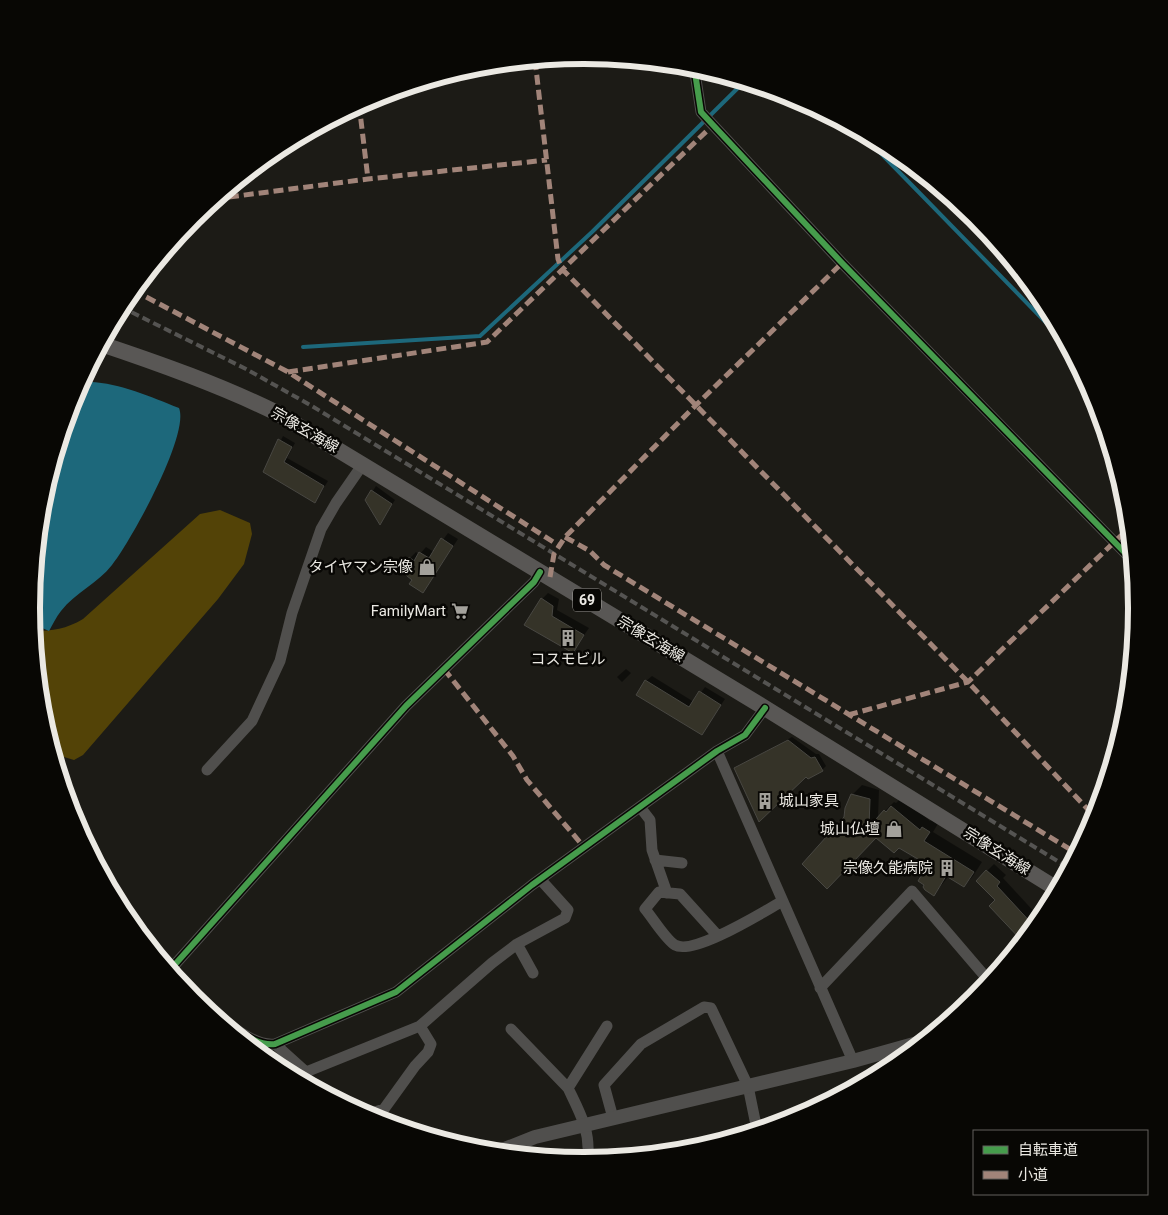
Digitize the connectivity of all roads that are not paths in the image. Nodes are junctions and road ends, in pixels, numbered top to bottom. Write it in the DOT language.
graph roads {
  1 [pos="695,75"];
  2 [pos="107,346"];
  3 [pos="363,464"];
  4 [pos="1125,553"];
  5 [pos="540,572"];
  6 [pos="765,708"];
  7 [pos="717,751"];
  8 [pos="207,770"];
  9 [pos="640,807"];
  10 [pos="655,860"];
  11 [pos="682,862"];
  12 [pos="540,879"];
  13 [pos="1051,886"];
  14 [pos="668,893"];
  15 [pos="781,902"];
  16 [pos="718,936"];
  17 [pos="517,944"];
  18 [pos="174,965"];
  19 [pos="533,973"];
  20 [pos="984,975"];
  21 [pos="820,988"];
  22 [pos="420,1026"];
  23 [pos="607,1026"];
  24 [pos="511,1029"];
  25 [pos="259,1043"];
  26 [pos="275,1044"];
  27 [pos="904,1047"];
  28 [pos="853,1061"];
  29 [pos="297,1070"];
  30 [pos="304,1074"];
  31 [pos="748,1086"];
  32 [pos="568,1088"];
  33 [pos="378,1111"];
  34 [pos="612,1118"];
  35 [pos="756,1124"];
  36 [pos="585,1125"];
  37 [pos="511,1147"];
  38 [pos="589,1152"];
  1 -- 4 [label="street"];
  2 -- 3 [label="main road, 宗像玄海線 / 69"];
  3 -- 5 [label="main road, 宗像玄海線 / 69"];
  3 -- 8 [label="street"];
  5 -- 6 [label="main road, 宗像玄海線 / 69"];
  5 -- 18 [label="street"];
  6 -- 7 [label="street"];
  6 -- 13 [label="main road, 宗像玄海線 / 69"];
  7 -- 9 [label="street"];
  7 -- 15 [label="street"];
  9 -- 10 [label="street"];
  9 -- 12 [label="street"];
  10 -- 11 [label="street"];
  10 -- 14 [label="street"];
  12 -- 17 [label="street"];
  12 -- 26 [label="street"];
  14 -- 16 [label="street"];
  14 -- 16 [label="street"];
  15 -- 16 [label="street"];
  15 -- 21 [label="street"];
  17 -- 19 [label="street"];
  17 -- 22 [label="street"];
  20 -- 21 [label="street"];
  21 -- 28 [label="street"];
  22 -- 30 [label="street"];
  22 -- 33 [label="street"];
  23 -- 32 [label="street"];
  24 -- 32 [label="street"];
  25 -- 26 [label="street"];
  26 -- 29 [label="street"];
  27 -- 28 [label="street"];
  28 -- 31 [label="street"];
  31 -- 34 [label="street"];
  31 -- 34 [label="street"];
  31 -- 35 [label="street"];
  32 -- 36 [label="street"];
  34 -- 36 [label="street"];
  36 -- 37 [label="street"];
  36 -- 38 [label="street"];
}
